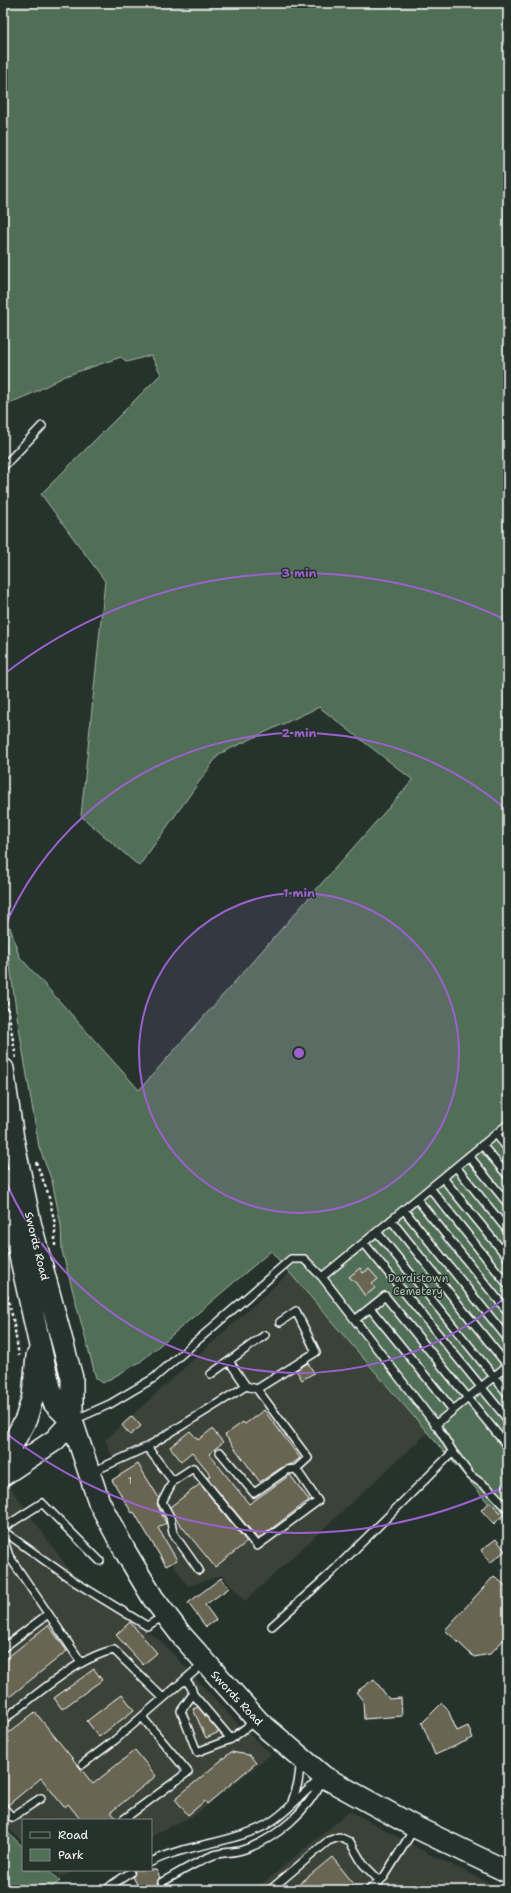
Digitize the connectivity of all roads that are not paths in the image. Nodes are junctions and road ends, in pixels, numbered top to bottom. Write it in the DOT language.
graph roads {
  1 [pos="42,426"];
  2 [pos="3,467"];
  3 [pos="10,1067"];
  4 [pos="508,1124"];
  5 [pos="496,1134"];
  6 [pos="482,1145"];
  7 [pos="508,1149"];
  8 [pos="469,1156"];
  9 [pos="456,1167"];
  10 [pos="508,1176"];
  11 [pos="443,1178"];
  12 [pos="3,1179"];
  13 [pos="430,1188"];
  14 [pos="417,1199"];
  15 [pos="508,1204"];
  16 [pos="404,1210"];
  17 [pos="391,1220"];
  18 [pos="508,1231"];
  19 [pos="377,1232"];
  20 [pos="364,1242"];
  21 [pos="508,1258"];
  22 [pos="322,1277"];
  23 [pos="508,1285"];
  24 [pos="370,1308"];
  25 [pos="508,1312"];
  26 [pos="355,1320"];
  27 [pos="280,1322"];
  28 [pos="265,1335"];
  29 [pos="508,1339"];
  30 [pos="39,1340"];
  31 [pos="229,1361"];
  32 [pos="508,1365"];
  33 [pos="212,1374"];
  34 [pos="494,1376"];
  35 [pos="246,1386"];
  36 [pos="481,1387"];
  37 [pos="257,1389"];
  38 [pos="508,1394"];
  39 [pos="467,1398"];
  40 [pos="453,1410"];
  41 [pos="508,1420"];
  42 [pos="72,1421"];
  43 [pos="435,1425"];
  44 [pos="147,1447"];
  45 [pos="508,1447"];
  46 [pos="220,1452"];
  47 [pos="453,1452"];
  48 [pos="3,1461"];
  49 [pos="296,1469"];
  50 [pos="90,1473"];
  51 [pos="3,1475"];
  52 [pos="173,1481"];
  53 [pos="508,1510"];
  54 [pos="3,1530"];
  55 [pos="3,1536"];
  56 [pos="100,1560"];
  57 [pos="199,1570"];
  58 [pos="48,1614"];
  59 [pos="166,1615"];
  60 [pos="272,1626"];
  61 [pos="3,1648"];
  62 [pos="81,1662"];
  63 [pos="204,1663"];
  64 [pos="185,1679"];
  65 [pos="193,1694"];
  66 [pos="163,1698"];
  67 [pos="142,1717"];
  68 [pos="256,1719"];
  69 [pos="3,1720"];
  70 [pos="231,1739"];
  71 [pos="301,1759"];
  72 [pos="82,1764"];
  73 [pos="324,1777"];
  74 [pos="41,1798"];
  75 [pos="290,1806"];
  76 [pos="3,1807"];
  77 [pos="124,1819"];
  78 [pos="415,1827"];
  79 [pos="152,1862"];
  80 [pos="508,1872"];
  81 [pos="130,1873"];
  82 [pos="380,1881"];
  83 [pos="162,1882"];
  84 [pos="106,1890"];
  85 [pos="270,1890"];
  86 [pos="369,1890"];
  1 -- 2 [label="lane"];
  3 -- 42 [label="main road, Swords Road"];
  4 -- 5 [label="lane"];
  5 -- 6 [label="lane"];
  5 -- 7 [label="lane"];
  6 -- 8 [label="lane"];
  6 -- 10 [label="lane"];
  8 -- 9 [label="lane"];
  8 -- 15 [label="lane"];
  9 -- 11 [label="lane"];
  9 -- 18 [label="lane"];
  11 -- 13 [label="lane"];
  11 -- 21 [label="lane"];
  12 -- 30 [label="main road, Swords Road"];
  13 -- 14 [label="lane"];
  13 -- 23 [label="lane"];
  14 -- 16 [label="lane"];
  14 -- 25 [label="lane"];
  16 -- 17 [label="lane"];
  16 -- 29 [label="lane"];
  17 -- 19 [label="lane"];
  17 -- 32 [label="lane"];
  19 -- 20 [label="lane"];
  19 -- 34 [label="lane"];
  20 -- 22 [label="lane"];
  20 -- 36 [label="lane"];
  22 -- 26 [label="lane"];
  22 -- 42 [label="lane"];
  24 -- 26 [label="lane"];
  24 -- 39 [label="lane"];
  24 -- 40 [label="lane"];
  26 -- 43 [label="lane"];
  27 -- 37 [label="lane"];
  28 -- 31 [label="lane"];
  30 -- 42 [label="main road, Swords Road"];
  30 -- 48 [label="main road"];
  31 -- 33 [label="lane"];
  31 -- 35 [label="lane"];
  32 -- 34 [label="lane"];
  34 -- 36 [label="lane"];
  34 -- 38 [label="lane"];
  35 -- 37 [label="lane"];
  35 -- 44 [label="lane"];
  36 -- 39 [label="lane"];
  36 -- 41 [label="lane"];
  37 -- 49 [label="lane"];
  39 -- 40 [label="lane"];
  39 -- 45 [label="lane"];
  40 -- 43 [label="lane"];
  42 -- 48 [label="main road"];
  42 -- 50 [label="main road, Swords Road"];
  42 -- 51 [label="main road"];
  43 -- 47 [label="lane"];
  44 -- 50 [label="lane"];
  44 -- 52 [label="lane"];
  46 -- 49 [label="lane"];
  47 -- 53 [label="lane"];
  47 -- 60 [label="lane"];
  49 -- 52 [label="lane"];
  50 -- 59 [label="main road, Swords Road"];
  52 -- 57 [label="lane"];
  54 -- 56 [label="lane"];
  54 -- 59 [label="lane"];
  55 -- 58 [label="lane"];
  58 -- 61 [label="lane"];
  58 -- 62 [label="lane"];
  59 -- 63 [label="main road, Swords Road"];
  62 -- 66 [label="lane"];
  62 -- 69 [label="lane"];
  63 -- 64 [label="lane"];
  63 -- 68 [label="main road, Swords Road"];
  64 -- 65 [label="lane"];
  64 -- 66 [label="lane"];
  65 -- 70 [label="lane"];
  65 -- 70 [label="lane"];
  66 -- 67 [label="lane"];
  67 -- 72 [label="lane"];
  67 -- 77 [label="lane"];
  68 -- 70 [label="lane"];
  68 -- 71 [label="main road, Swords Road"];
  71 -- 73 [label="main road, Swords Road"];
  71 -- 75 [label="lane"];
  73 -- 75 [label="lane"];
  73 -- 78 [label="main road, Swords Road"];
  73 -- 83 [label="lane"];
  74 -- 76 [label="lane"];
  75 -- 79 [label="lane"];
  78 -- 80 [label="main road, Swords Road"];
  78 -- 82 [label="lane"];
  81 -- 84 [label="lane"];
  82 -- 85 [label="lane"];
  82 -- 86 [label="lane"];
}
